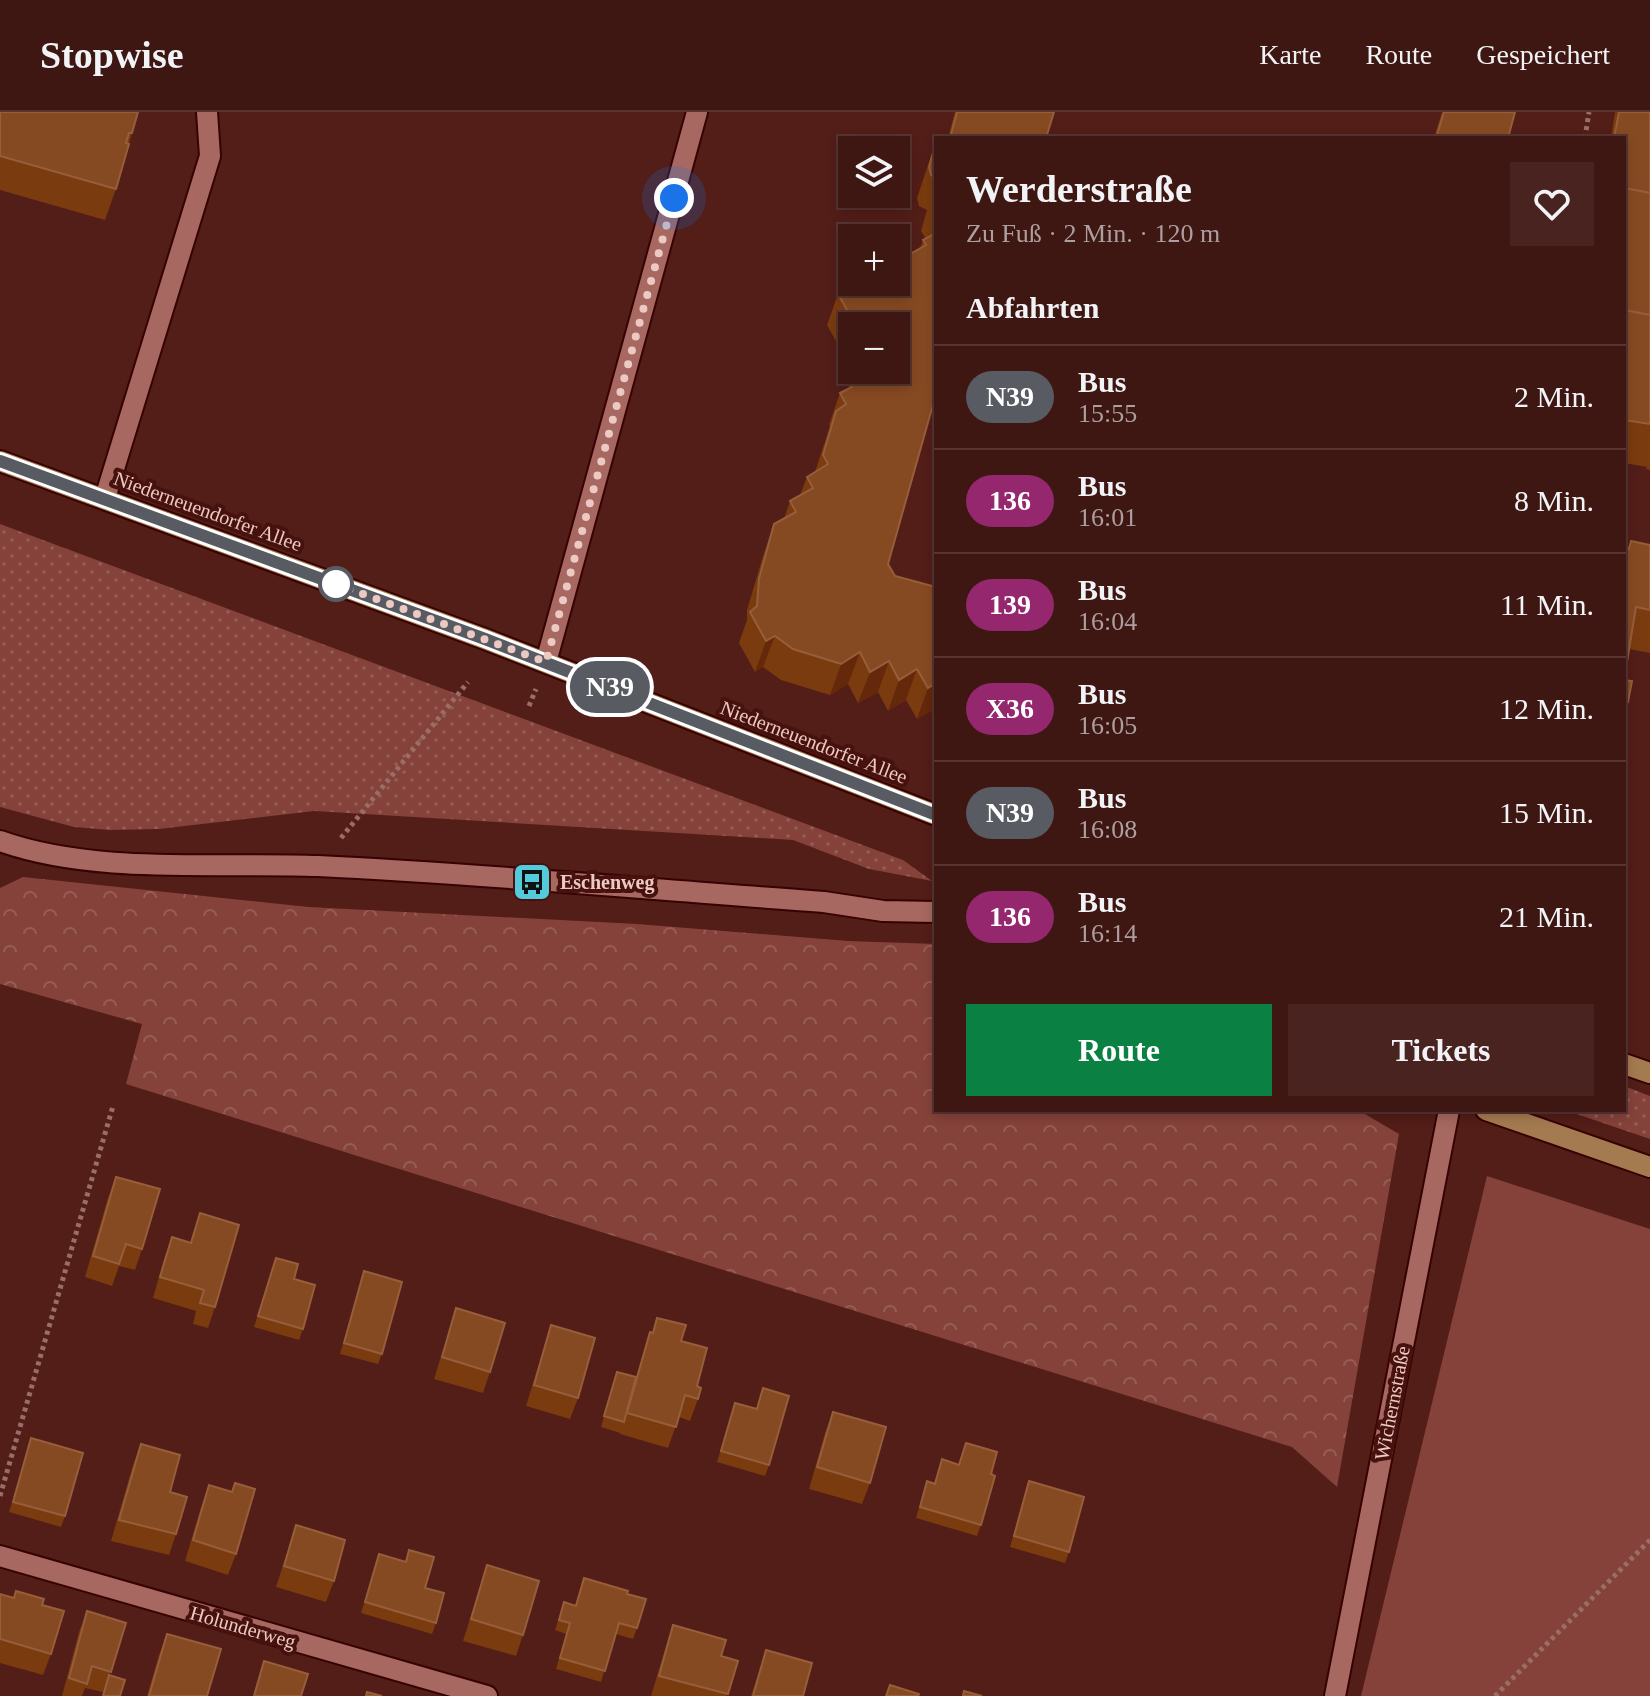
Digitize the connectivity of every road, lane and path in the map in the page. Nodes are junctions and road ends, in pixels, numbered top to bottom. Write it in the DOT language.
graph roads {
  1 [pos="207,112"];
  2 [pos="697,112"];
  3 [pos="1589,112"];
  4 [pos="1585,136"];
  5 [pos="0,461"];
  6 [pos="105,498"];
  7 [pos="546,662"];
  8 [pos="468,682"];
  9 [pos="934,814"];
  10 [pos="0,841"];
  11 [pos="318,866"];
  12 [pos="934,912"];
  13 [pos="1626,1065"];
  14 [pos="1650,1073"];
  15 [pos="113,1106"];
  16 [pos="1449,1112"];
  17 [pos="1492,1112"];
  18 [pos="1650,1167"];
  19 [pos="0,1496"];
  20 [pos="1650,1540"];
  21 [pos="0,1556"];
  22 [pos="487,1696"];
  23 [pos="1335,1696"];
  24 [pos="1495,1696"];
  1 -- 6 [label="street"];
  2 -- 7 [label="street"];
  3 -- 4 [label="path"];
  5 -- 6 [label="main road, Niederneuendorfer Allee"];
  6 -- 7 [label="main road, Niederneuendorfer Allee"];
  7 -- 9 [label="main road, Niederneuendorfer Allee"];
  8 -- 11 [label="path"];
  10 -- 11 [label="street"];
  11 -- 12 [label="street"];
  13 -- 14 [label="main road"];
  15 -- 19 [label="path"];
  16 -- 23 [label="street, Wichernstraße"];
  17 -- 18 [label="main road"];
  20 -- 24 [label="path"];
  21 -- 22 [label="street, Holunderweg"];
}
